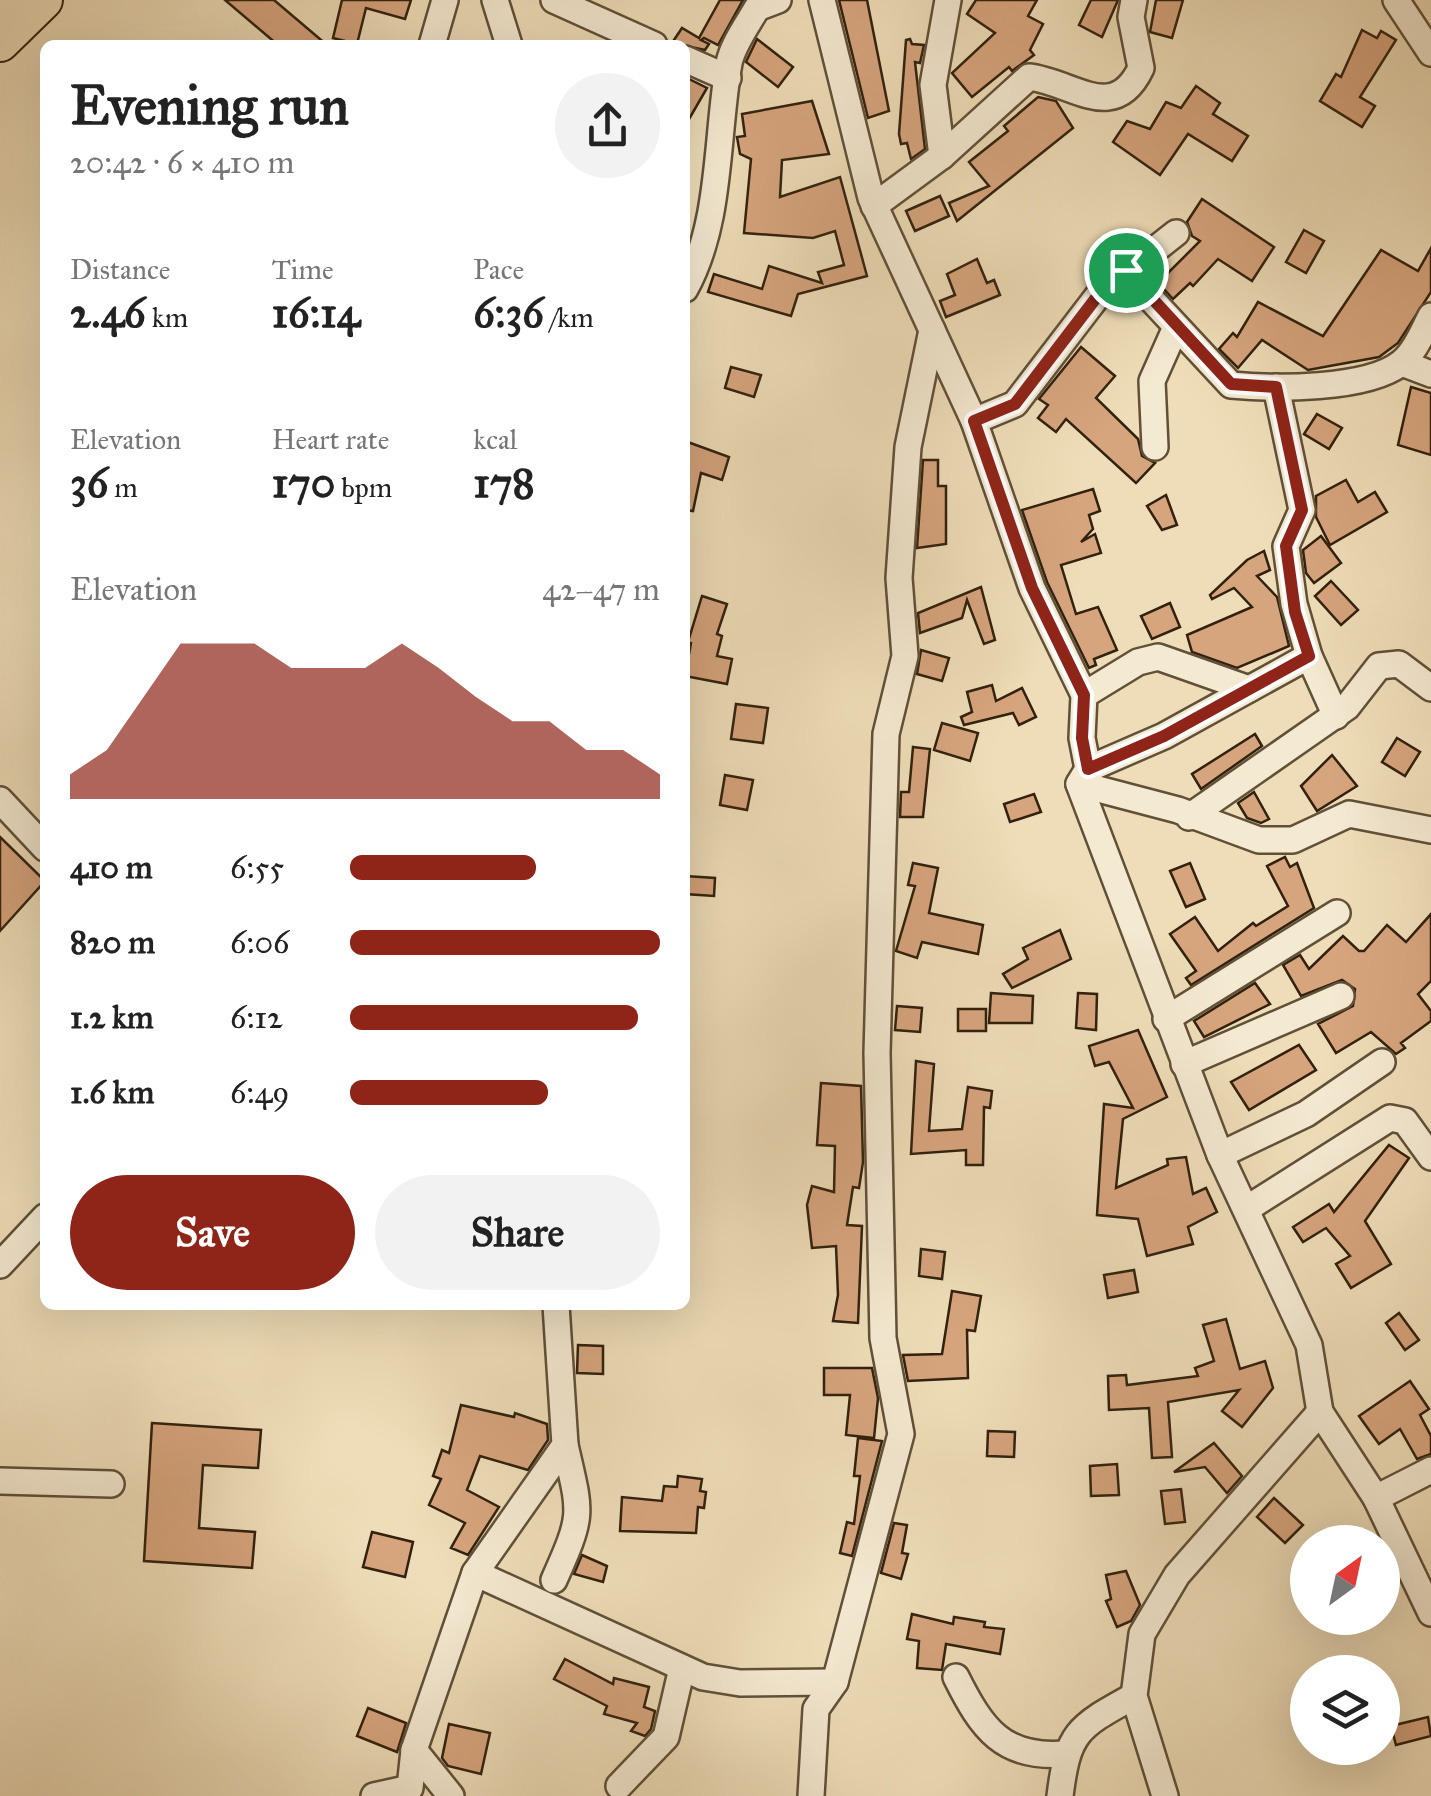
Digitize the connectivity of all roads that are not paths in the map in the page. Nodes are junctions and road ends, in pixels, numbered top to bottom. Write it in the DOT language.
graph roads {
  1 [pos="42,0"];
  2 [pos="445,0"];
  3 [pos="495,0"];
  4 [pos="554,0"];
  5 [pos="778,0"];
  6 [pos="822,0"];
  7 [pos="1134,0"];
  8 [pos="1396,0"];
  9 [pos="950,2"];
  10 [pos="433,40"];
  11 [pos="507,40"];
  12 [pos="643,40"];
  13 [pos="0,42"];
  14 [pos="1431,53"];
  15 [pos="690,61"];
  16 [pos="728,78"];
  17 [pos="942,156"];
  18 [pos="874,206"];
  19 [pos="1176,233"];
  20 [pos="1126,270"];
  21 [pos="690,279"];
  22 [pos="1431,316"];
  23 [pos="1176,328"];
  24 [pos="932,330"];
  25 [pos="1391,369"];
  26 [pos="1431,374"];
  27 [pos="1276,387"];
  28 [pos="974,421"];
  29 [pos="1154,447"];
  30 [pos="1309,656"];
  31 [pos="1431,688"];
  32 [pos="1249,689"];
  33 [pos="1084,695"];
  34 [pos="1336,716"];
  35 [pos="1083,776"];
  36 [pos="0,800"];
  37 [pos="1188,818"];
  38 [pos="1431,830"];
  39 [pos="40,843"];
  40 [pos="1337,913"];
  41 [pos="1341,996"];
  42 [pos="1166,1019"];
  43 [pos="1382,1062"];
  44 [pos="1184,1064"];
  45 [pos="1220,1155"];
  46 [pos="1431,1156"];
  47 [pos="1248,1208"];
  48 [pos="40,1222"];
  49 [pos="0,1265"];
  50 [pos="556,1310"];
  51 [pos="1320,1412"];
  52 [pos="565,1445"];
  53 [pos="1431,1470"];
  54 [pos="0,1481"];
  55 [pos="111,1484"];
  56 [pos="1376,1498"];
  57 [pos="474,1573"];
  58 [pos="554,1580"];
  59 [pos="1428,1598"];
  60 [pos="682,1668"];
  61 [pos="956,1677"];
  62 [pos="835,1682"];
  63 [pos="1134,1696"];
  64 [pos="414,1750"];
  65 [pos="1066,1754"];
  66 [pos="619,1786"];
  67 [pos="374,1796"];
  68 [pos="451,1796"];
  69 [pos="811,1796"];
  70 [pos="1060,1796"];
  71 [pos="1165,1796"];
  1 -- 13 [label="highway"];
  2 -- 10 [label="street"];
  3 -- 11 [label="street"];
  4 -- 12 [label="street"];
  5 -- 16 [label="street"];
  6 -- 18 [label="street"];
  7 -- 17 [label="street"];
  8 -- 14 [label="street"];
  9 -- 17 [label="street"];
  15 -- 16 [label="street"];
  16 -- 21 [label="street"];
  17 -- 18 [label="street"];
  18 -- 24 [label="street"];
  19 -- 20 [label="street"];
  20 -- 23 [label="street"];
  20 -- 28 [label="street"];
  22 -- 25 [label="street"];
  23 -- 27 [label="street"];
  23 -- 29 [label="street"];
  24 -- 28 [label="street"];
  24 -- 62 [label="street"];
  25 -- 26 [label="street"];
  25 -- 27 [label="street"];
  27 -- 30 [label="street"];
  28 -- 33 [label="street"];
  30 -- 32 [label="street"];
  30 -- 34 [label="street"];
  31 -- 34 [label="street"];
  32 -- 33 [label="street"];
  32 -- 35 [label="street"];
  33 -- 35 [label="street"];
  34 -- 37 [label="street"];
  35 -- 37 [label="street"];
  35 -- 42 [label="street"];
  36 -- 39 [label="street"];
  37 -- 38 [label="street"];
  40 -- 42 [label="street"];
  41 -- 44 [label="street"];
  42 -- 44 [label="street"];
  43 -- 45 [label="street"];
  44 -- 45 [label="street"];
  45 -- 47 [label="street"];
  46 -- 47 [label="street"];
  47 -- 51 [label="street"];
  48 -- 49 [label="street"];
  50 -- 52 [label="street"];
  51 -- 56 [label="street"];
  51 -- 63 [label="street"];
  52 -- 57 [label="street"];
  52 -- 58 [label="street"];
  53 -- 56 [label="street"];
  54 -- 55 [label="street"];
  56 -- 59 [label="street"];
  57 -- 60 [label="street"];
  57 -- 64 [label="street"];
  60 -- 62 [label="street"];
  60 -- 66 [label="street"];
  61 -- 65 [label="street"];
  62 -- 69 [label="street"];
  63 -- 65 [label="street"];
  63 -- 71 [label="street"];
  64 -- 67 [label="street"];
  64 -- 68 [label="street"];
  65 -- 70 [label="street"];
}
